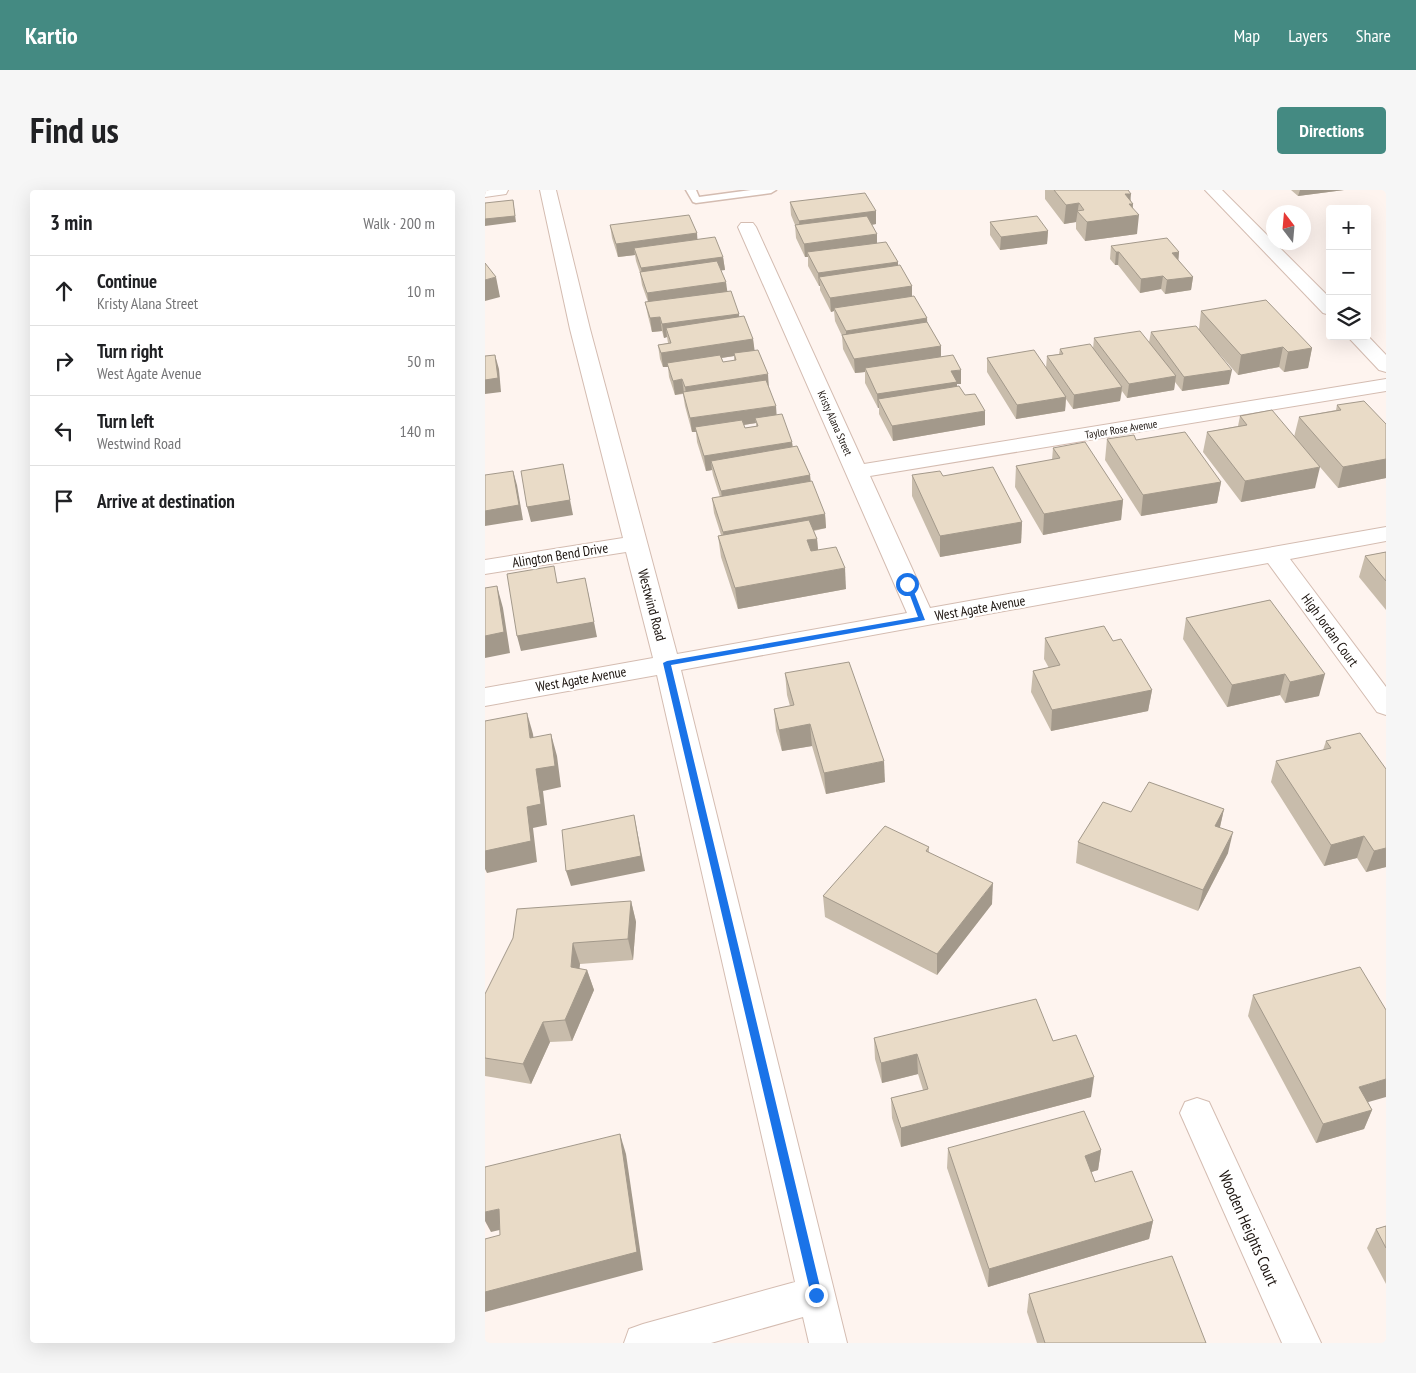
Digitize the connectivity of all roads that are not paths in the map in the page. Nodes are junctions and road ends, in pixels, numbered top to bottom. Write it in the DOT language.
graph roads {
  1 [pos="500,190"];
  2 [pos="548,190"];
  3 [pos="691,190"];
  4 [pos="771,190"];
  5 [pos="1213,190"];
  6 [pos="485,192"];
  7 [pos="747,228"];
  8 [pos="1326,304"];
  9 [pos="1361,340"];
  10 [pos="1386,366"];
  11 [pos="1386,386"];
  12 [pos="857,472"];
  13 [pos="1386,534"];
  14 [pos="635,543"];
  15 [pos="1274,554"];
  16 [pos="485,567"];
  17 [pos="922,618"];
  18 [pos="667,663"];
  19 [pos="485,697"];
  20 [pos="1386,706"];
  21 [pos="1197,1113"];
  22 [pos="816,1295"];
  23 [pos="643,1343"];
  24 [pos="828,1343"];
  25 [pos="1301,1343"];
  1 -- 6 [label="street"];
  2 -- 14 [label="street, Westwind Road"];
  3 -- 4 [label="lane"];
  5 -- 8 [label="street"];
  7 -- 12 [label="street, Kristy Alana Street"];
  9 -- 10 [label="street"];
  11 -- 12 [label="street, Taylor Rose Avenue"];
  12 -- 17 [label="street, Kristy Alana Street"];
  13 -- 15 [label="street, West Agate Avenue"];
  14 -- 16 [label="street, Alington Bend Drive"];
  14 -- 18 [label="street, Westwind Road"];
  15 -- 17 [label="street, West Agate Avenue"];
  15 -- 20 [label="street, High Jordan Court"];
  17 -- 18 [label="street, West Agate Avenue"];
  18 -- 19 [label="street, West Agate Avenue"];
  18 -- 22 [label="street, Westwind Road"];
  21 -- 25 [label="street, Wooden Heights Court"];
  22 -- 23 [label="street"];
  22 -- 24 [label="street, Westwind Road"];
}
